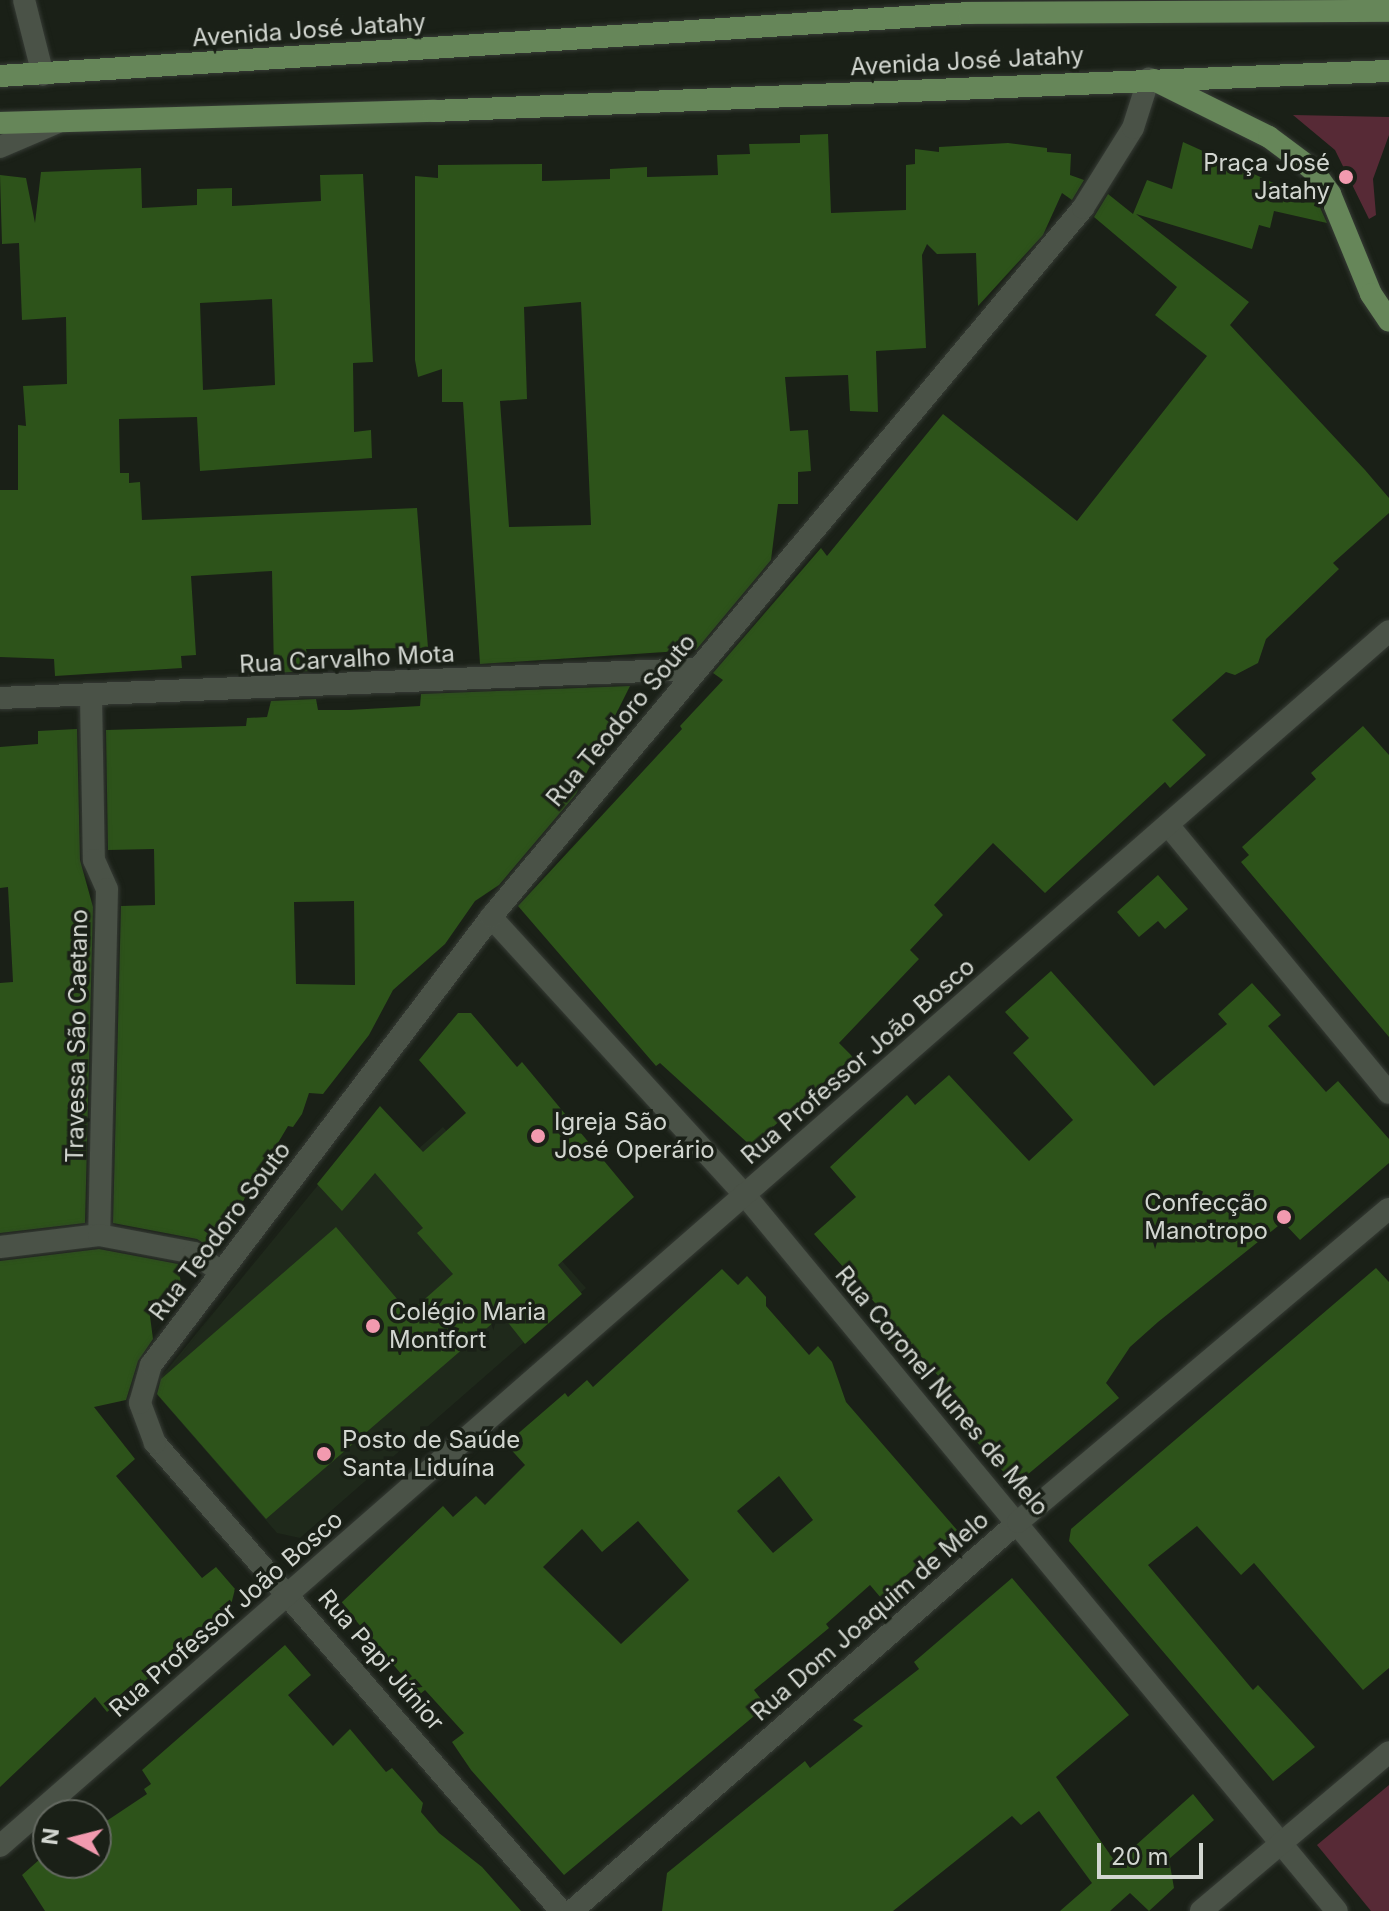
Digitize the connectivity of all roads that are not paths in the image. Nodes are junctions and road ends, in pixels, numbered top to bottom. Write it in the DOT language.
graph roads {
  1 [pos="24,0"];
  2 [pos="1039,0"];
  3 [pos="1389,11"];
  4 [pos="969,13"];
  5 [pos="1389,71"];
  6 [pos="43,75"];
  7 [pos="0,76"];
  8 [pos="1149,78"];
  9 [pos="67,119"];
  10 [pos="0,123"];
  11 [pos="0,147"];
  12 [pos="1389,321"];
  13 [pos="1389,631"];
  14 [pos="696,669"];
  15 [pos="91,696"];
  16 [pos="0,698"];
  17 [pos="1168,825"];
  18 [pos="491,917"];
  19 [pos="1389,1093"];
  20 [pos="744,1194"];
  21 [pos="1389,1209"];
  22 [pos="99,1235"];
  23 [pos="0,1247"];
  24 [pos="221,1272"];
  25 [pos="140,1403"];
  26 [pos="1018,1522"];
  27 [pos="289,1593"];
  28 [pos="1389,1752"];
  29 [pos="1280,1843"];
  30 [pos="0,1846"];
  31 [pos="561,1911"];
  32 [pos="572,1911"];
  33 [pos="1201,1911"];
  34 [pos="1337,1911"];
  1 -- 6 [label="street"];
  2 -- 4 [label="main road"];
  3 -- 4 [label="main road, Avenida José Jatahy"];
  4 -- 6 [label="main road, Avenida José Jatahy"];
  5 -- 8 [label="main road, Avenida José Jatahy"];
  6 -- 7 [label="main road, Avenida José Jatahy"];
  8 -- 9 [label="main road, Avenida José Jatahy"];
  8 -- 12 [label="main road"];
  8 -- 14 [label="street, Rua Teodoro Souto"];
  9 -- 10 [label="main road, Avenida José Jatahy"];
  9 -- 11 [label="street, Avenida José Jatahy"];
  13 -- 17 [label="street, Rua Professor João Bosco"];
  14 -- 15 [label="street, Rua Carvalho Mota"];
  14 -- 18 [label="street, Rua Teodoro Souto"];
  15 -- 16 [label="street, Rua Carvalho Mota"];
  15 -- 22 [label="street, Travessa São Caetano"];
  17 -- 19 [label="street"];
  17 -- 20 [label="street, Rua Professor João Bosco"];
  18 -- 20 [label="street, Rua Coronel Nunes de Melo"];
  18 -- 24 [label="street, Rua Teodoro Souto"];
  20 -- 26 [label="street, Rua Coronel Nunes de Melo"];
  20 -- 27 [label="street, Rua Professor João Bosco"];
  21 -- 26 [label="street, Rua Dom Joaquim de Melo"];
  22 -- 23 [label="street"];
  22 -- 24 [label="street"];
  24 -- 25 [label="street, Rua Teodoro Souto"];
  25 -- 27 [label="street, Rua Papi Júnior"];
  26 -- 29 [label="street, Rua Coronel Nunes de Melo"];
  26 -- 32 [label="street, Rua Dom Joaquim de Melo"];
  27 -- 30 [label="street, Rua Professor João Bosco"];
  27 -- 31 [label="street, Rua Papi Júnior"];
  28 -- 29 [label="street"];
  29 -- 33 [label="street"];
  29 -- 34 [label="street, Rua Coronel Nunes de Melo"];
}
